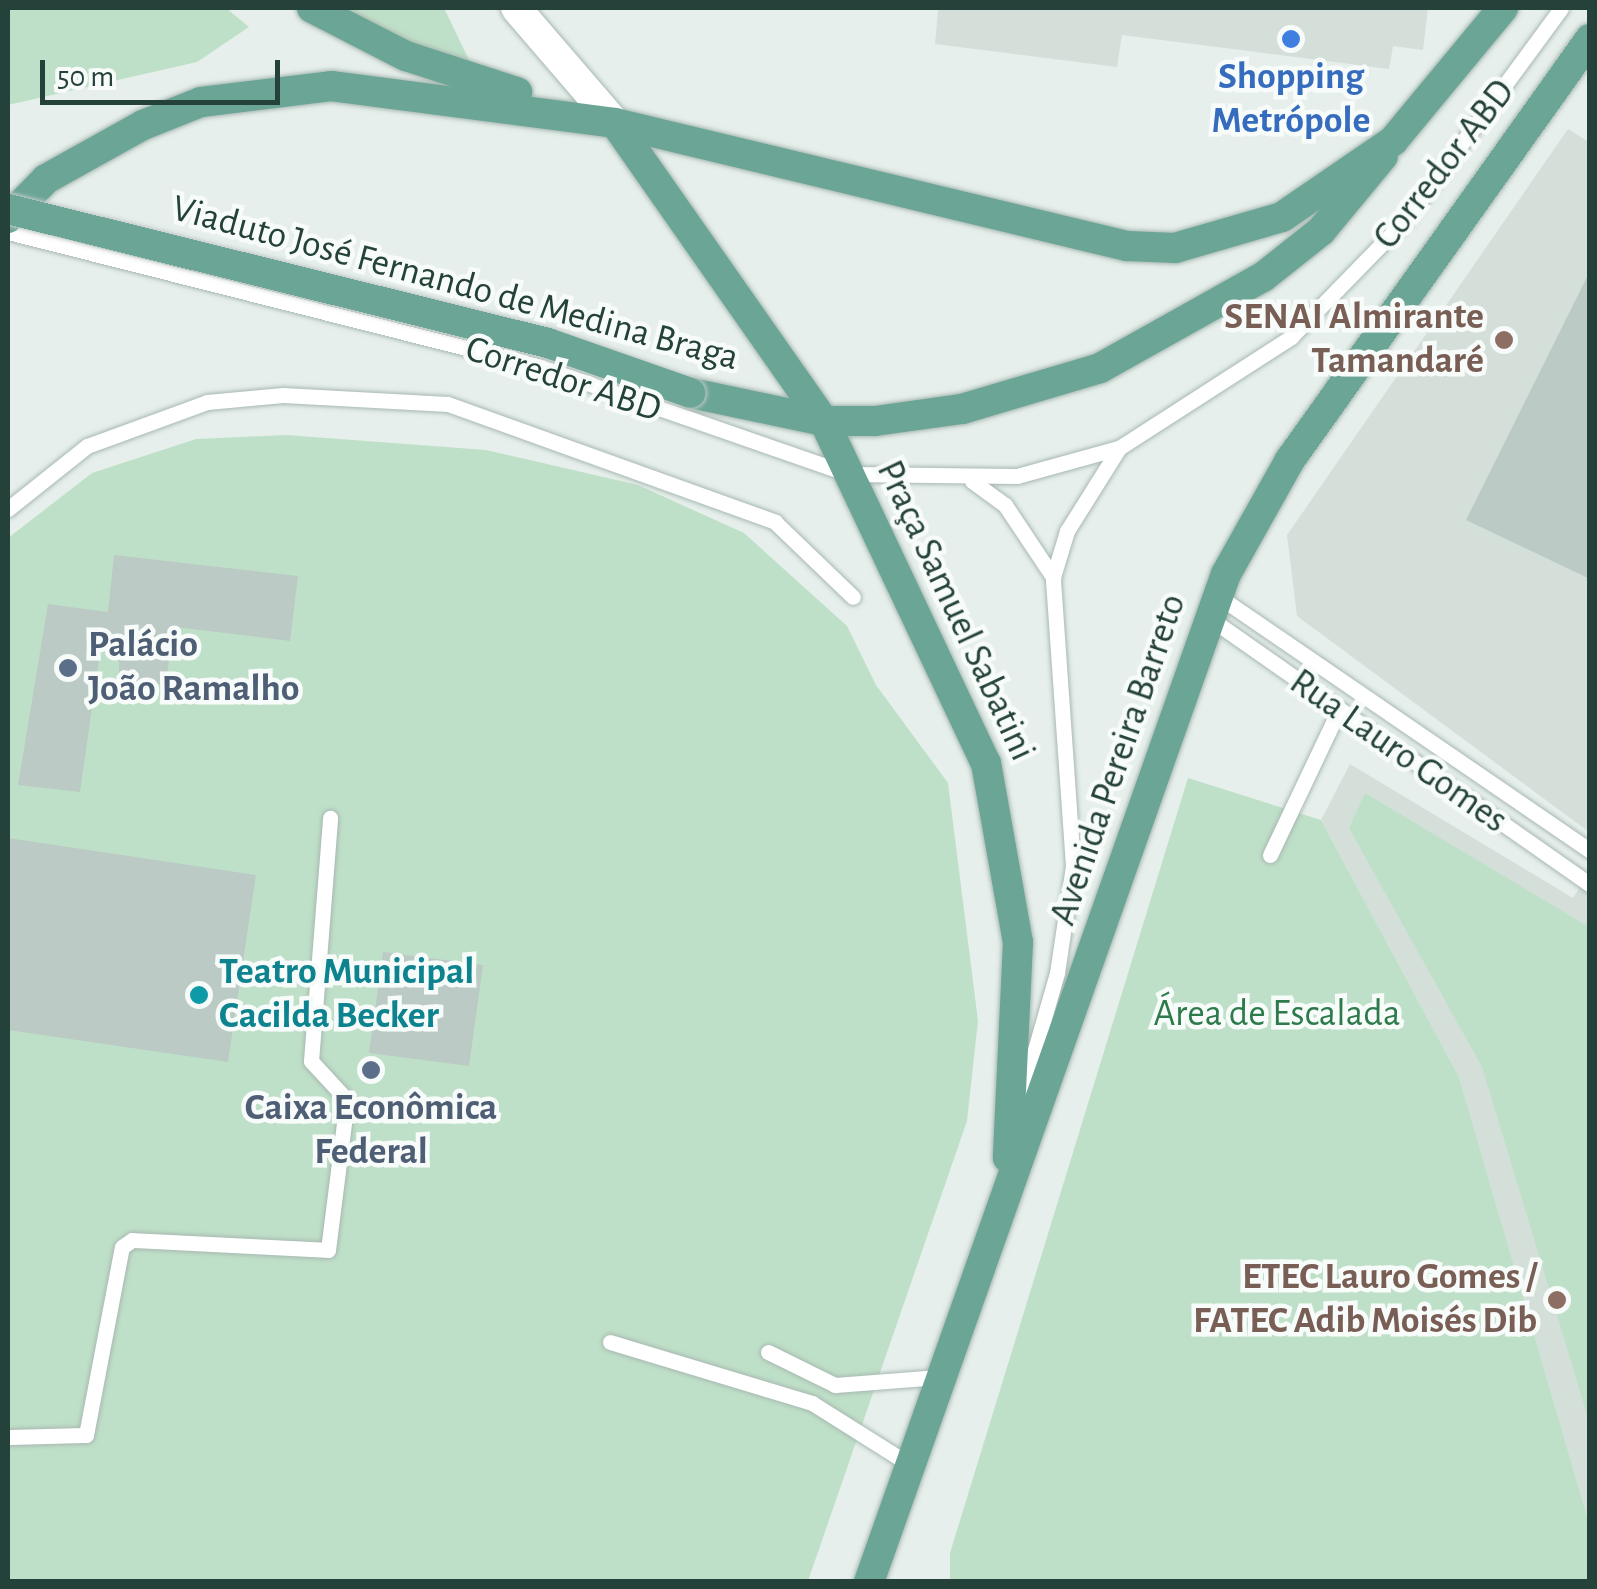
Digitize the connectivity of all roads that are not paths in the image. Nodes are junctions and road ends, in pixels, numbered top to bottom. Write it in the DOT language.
graph roads {
  1 [pos="312,8"];
  2 [pos="516,8"];
  3 [pos="1503,8"];
  4 [pos="1562,8"];
  5 [pos="1590,39"];
  6 [pos="615,123"];
  7 [pos="1393,141"];
  8 [pos="8,208"];
  9 [pos="8,218"];
  10 [pos="8,232"];
  11 [pos="685,405"];
  12 [pos="824,421"];
  13 [pos="1119,448"];
  14 [pos="849,474"];
  15 [pos="972,481"];
  16 [pos="8,509"];
  17 [pos="1054,577"];
  18 [pos="853,597"];
  19 [pos="1213,606"];
  20 [pos="1338,712"];
  21 [pos="330,818"];
  22 [pos="1590,851"];
  23 [pos="1270,855"];
  24 [pos="1590,884"];
  25 [pos="1012,1128"];
  26 [pos="1002,1200"];
  27 [pos="610,1342"];
  28 [pos="768,1352"];
  29 [pos="939,1377"];
  30 [pos="8,1437"];
  31 [pos="912,1466"];
  32 [pos="874,1576"];
  1 -- 6 [label="main road"];
  2 -- 6 [label="main road"];
  3 -- 7 [label="main road"];
  4 -- 13 [label="lane, Corredor ABD"];
  5 -- 19 [label="main road, Avenida Pereira Barreto"];
  6 -- 7 [label="main road"];
  6 -- 9 [label="main road"];
  6 -- 12 [label="main road, Praça Samuel Sabatini"];
  7 -- 12 [label="main road"];
  8 -- 11 [label="main road, Viaduto José Fernando de Medina Braga, bridge"];
  10 -- 11 [label="lane, Corredor ABD"];
  11 -- 12 [label="main road, Viaduto José Fernando de Medina Braga"];
  11 -- 14 [label="lane, Corredor ABD"];
  12 -- 14 [label="main road, Praça Samuel Sabatini"];
  13 -- 15 [label="lane, Corredor ABD"];
  13 -- 17 [label="lane, Corredor ABD"];
  14 -- 15 [label="lane, Corredor ABD"];
  14 -- 25 [label="main road, Praça Samuel Sabatini"];
  15 -- 17 [label="lane"];
  16 -- 18 [label="lane"];
  17 -- 25 [label="lane, Corredor ABD"];
  19 -- 20 [label="lane, Rua Lauro Gomes"];
  19 -- 22 [label="lane, Rua Lauro Gomes"];
  19 -- 26 [label="main road, Avenida Pereira Barreto"];
  20 -- 23 [label="lane"];
  20 -- 24 [label="lane, Rua Lauro Gomes"];
  21 -- 30 [label="lane"];
  25 -- 26 [label="main road, Praça Samuel Sabatini"];
  26 -- 29 [label="main road, Avenida Pereira Barreto"];
  27 -- 31 [label="lane"];
  28 -- 29 [label="lane"];
  29 -- 31 [label="main road, Avenida Pereira Barreto"];
  31 -- 32 [label="main road, Avenida Pereira Barreto"];
}
